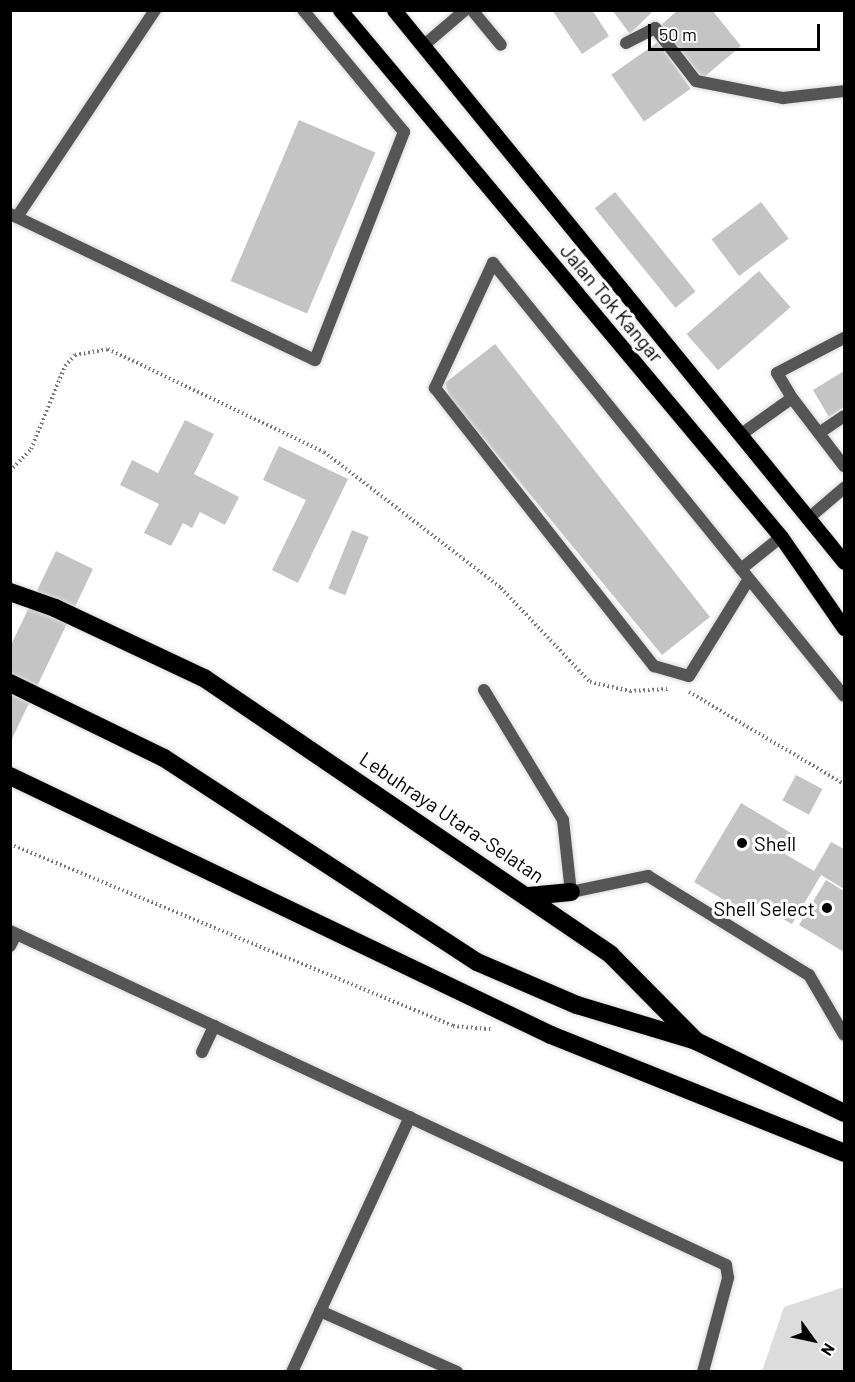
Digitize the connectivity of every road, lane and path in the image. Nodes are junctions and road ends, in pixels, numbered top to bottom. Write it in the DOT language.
graph roads {
  1 [pos="155,10"];
  2 [pos="303,10"];
  3 [pos="340,10"];
  4 [pos="394,10"];
  5 [pos="465,10"];
  6 [pos="472,10"];
  7 [pos="627,43"];
  8 [pos="501,45"];
  9 [pos="423,46"];
  10 [pos="844,91"];
  11 [pos="14,216"];
  12 [pos="844,338"];
  13 [pos="792,398"];
  14 [pos="844,416"];
  15 [pos="819,432"];
  16 [pos="743,433"];
  17 [pos="844,466"];
  18 [pos="10,471"];
  19 [pos="844,488"];
  20 [pos="810,517"];
  21 [pos="781,537"];
  22 [pos="844,562"];
  23 [pos="741,569"];
  24 [pos="749,579"];
  25 [pos="10,592"];
  26 [pos="844,627"];
  27 [pos="10,683"];
  28 [pos="683,688"];
  29 [pos="672,689"];
  30 [pos="484,690"];
  31 [pos="844,696"];
  32 [pos="10,776"];
  33 [pos="844,784"];
  34 [pos="10,844"];
  35 [pos="571,892"];
  36 [pos="529,896"];
  37 [pos="14,932"];
  38 [pos="10,946"];
  39 [pos="214,1026"];
  40 [pos="496,1030"];
  41 [pos="844,1035"];
  42 [pos="696,1041"];
  43 [pos="202,1052"];
  44 [pos="844,1113"];
  45 [pos="410,1117"];
  46 [pos="844,1154"];
  47 [pos="320,1311"];
  48 [pos="292,1371"];
  49 [pos="457,1371"];
  50 [pos="703,1371"];
  1 -- 11 [label="street"];
  2 -- 11 [label="street"];
  3 -- 21 [label="main road, Jalan Tok Kangar"];
  4 -- 9 [label="main road, Jalan Tok Kangar"];
  5 -- 9 [label="street"];
  6 -- 8 [label="street"];
  7 -- 10 [label="street"];
  9 -- 16 [label="main road, Jalan Tok Kangar"];
  12 -- 13 [label="street"];
  13 -- 15 [label="street"];
  13 -- 16 [label="street"];
  14 -- 15 [label="street"];
  15 -- 17 [label="street"];
  16 -- 20 [label="main road, Jalan Tok Kangar"];
  18 -- 29 [label="path"];
  19 -- 20 [label="street"];
  20 -- 22 [label="main road, Jalan Tok Kangar"];
  21 -- 23 [label="street"];
  21 -- 26 [label="main road, Jalan Tok Kangar"];
  23 -- 24 [label="street"];
  23 -- 24 [label="street"];
  24 -- 31 [label="street"];
  25 -- 36 [label="highway, Lebuhraya Utara–Selatan"];
  27 -- 42 [label="highway"];
  28 -- 33 [label="path"];
  30 -- 35 [label="street"];
  32 -- 46 [label="highway"];
  34 -- 40 [label="path"];
  35 -- 36 [label="highway"];
  35 -- 41 [label="street"];
  36 -- 42 [label="highway, Lebuhraya Utara–Selatan"];
  37 -- 38 [label="street"];
  37 -- 39 [label="street"];
  39 -- 43 [label="street"];
  39 -- 45 [label="street"];
  42 -- 44 [label="highway, Lebuhraya Utara–Selatan"];
  45 -- 47 [label="street"];
  45 -- 50 [label="street"];
  47 -- 48 [label="street"];
  47 -- 49 [label="street"];
}
